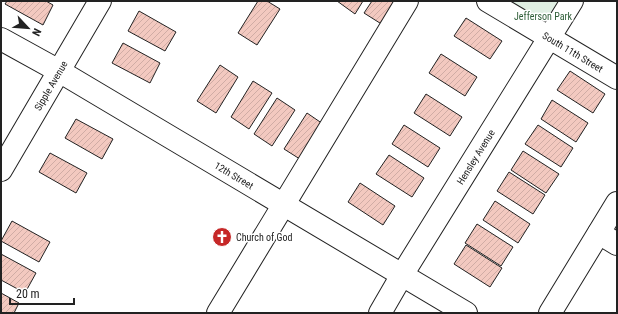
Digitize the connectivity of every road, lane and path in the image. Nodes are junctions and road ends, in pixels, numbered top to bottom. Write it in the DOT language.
graph roads {
  1 [pos="100,1"];
  2 [pos="407,1"];
  3 [pos="488,1"];
  4 [pos="572,1"];
  5 [pos="550,38"];
  6 [pos="1,39"];
  7 [pos="59,71"];
  8 [pos="617,78"];
  9 [pos="1,170"];
  10 [pos="617,203"];
  11 [pos="283,204"];
  12 [pos="598,233"];
  13 [pos="617,244"];
  14 [pos="402,275"];
  15 [pos="218,313"];
  16 [pos="380,313"];
  17 [pos="466,313"];
  18 [pos="550,313"];
  1 -- 7 [label="street, Sipple Avenue"];
  2 -- 11 [label="street"];
  3 -- 5 [label="street, South 11th Street"];
  4 -- 5 [label="street, Hensley Avenue"];
  5 -- 8 [label="street, South 11th Street"];
  5 -- 14 [label="street, Hensley Avenue"];
  6 -- 7 [label="street, 12th Street"];
  7 -- 9 [label="street, Sipple Avenue"];
  7 -- 11 [label="street, 12th Street"];
  10 -- 12 [label="street"];
  11 -- 14 [label="street, 12th Street"];
  11 -- 15 [label="street"];
  12 -- 13 [label="street"];
  12 -- 18 [label="street"];
  14 -- 16 [label="street, Hensley Avenue"];
  14 -- 17 [label="street, 12th Street"];
}
